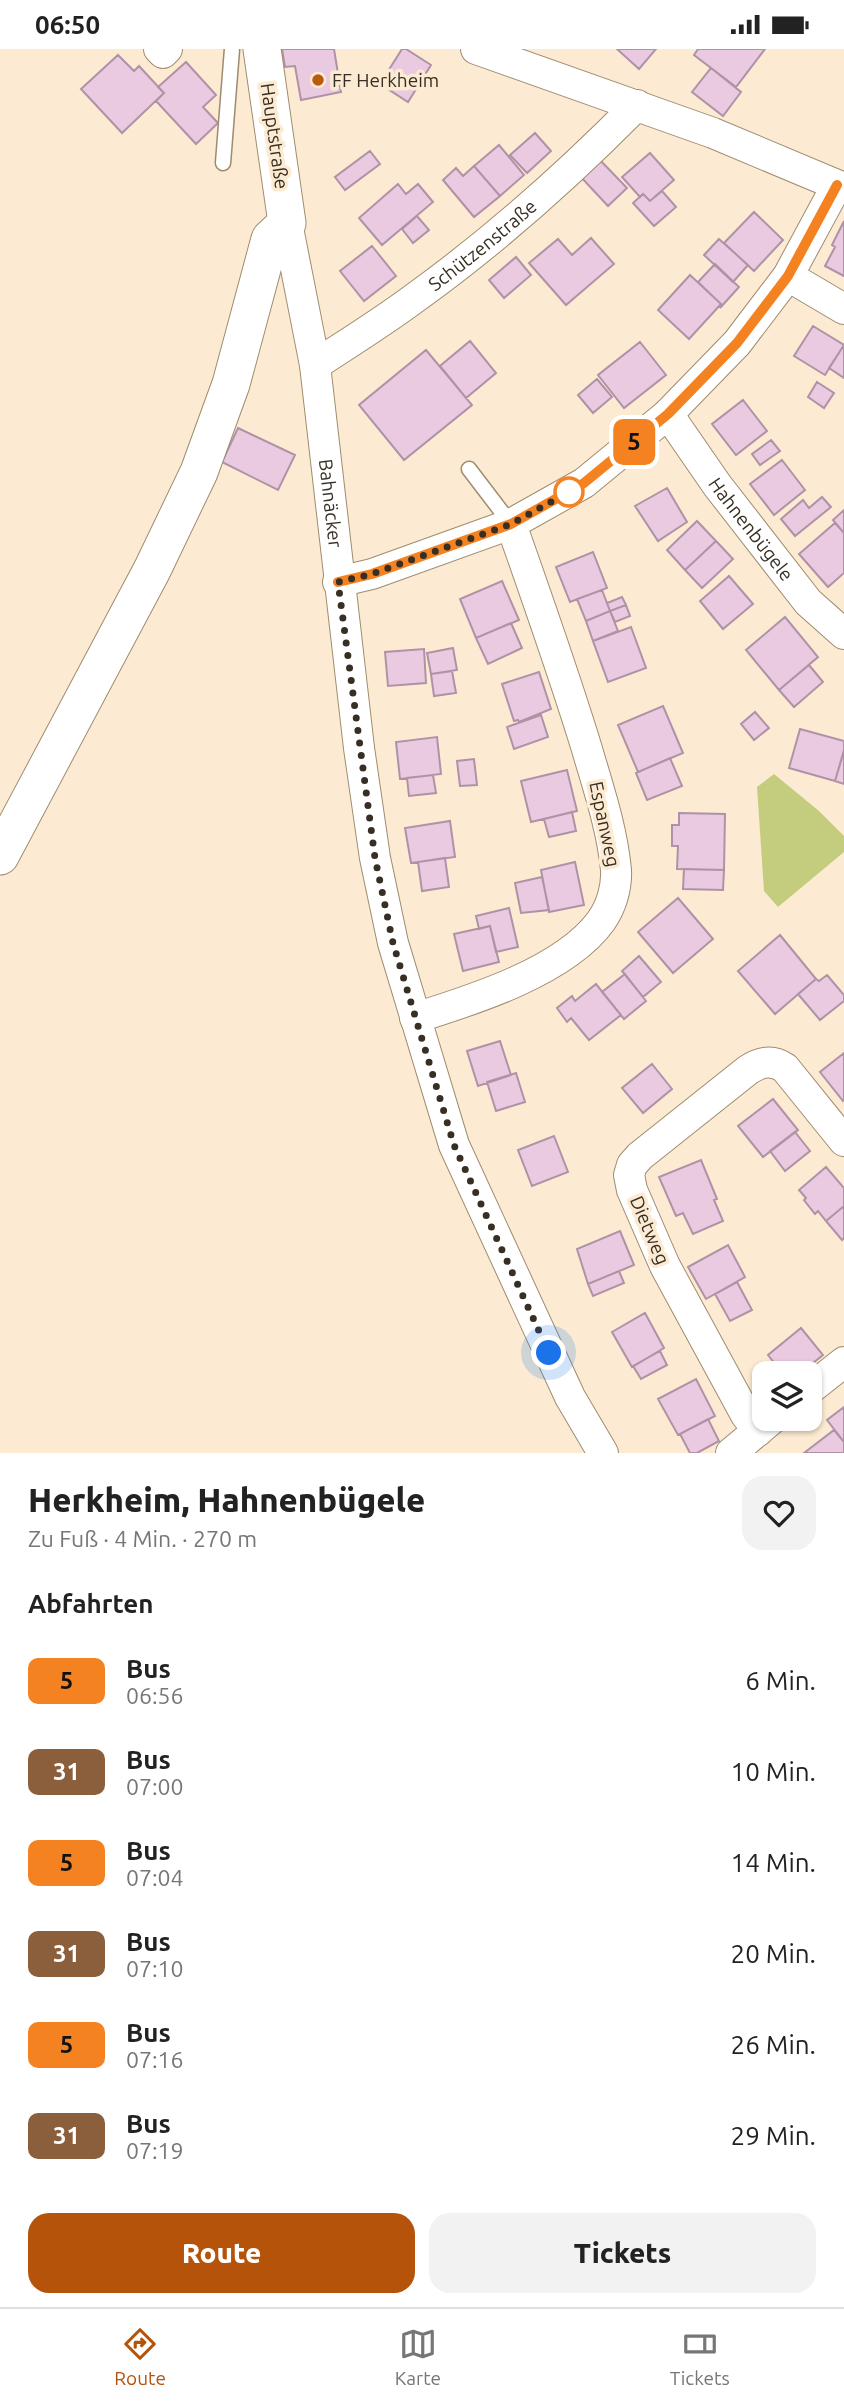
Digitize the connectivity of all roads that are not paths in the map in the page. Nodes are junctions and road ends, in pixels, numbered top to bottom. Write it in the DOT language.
graph roads {
  1 [pos="159,49"];
  2 [pos="167,49"];
  3 [pos="232,49"];
  4 [pos="262,49"];
  5 [pos="476,49"];
  6 [pos="637,105"];
  7 [pos="223,163"];
  8 [pos="287,223"];
  9 [pos="788,276"];
  10 [pos="844,309"];
  11 [pos="315,365"];
  12 [pos="668,414"];
  13 [pos="469,469"];
  14 [pos="511,524"];
  15 [pos="338,582"];
  16 [pos="844,634"];
  17 [pos="0,856"];
  18 [pos="415,1018"];
  19 [pos="844,1141"];
  20 [pos="844,1362"];
  21 [pos="822,1379"];
  22 [pos="752,1418"];
  23 [pos="758,1431"];
  24 [pos="603,1453"];
  25 [pos="731,1453"];
  1 -- 2 [label="street"];
  3 -- 7 [label="lane"];
  4 -- 8 [label="street, Hauptstraße"];
  5 -- 6 [label="street"];
  6 -- 9 [label="street"];
  6 -- 11 [label="street, Schützenstraße"];
  8 -- 11 [label="street, Bahnäcker"];
  8 -- 17 [label="street"];
  9 -- 10 [label="street"];
  9 -- 12 [label="street"];
  11 -- 15 [label="street, Bahnäcker"];
  12 -- 14 [label="street"];
  12 -- 16 [label="street, Hahnenbügele"];
  13 -- 14 [label="lane"];
  14 -- 15 [label="street"];
  14 -- 18 [label="street, Espanweg"];
  15 -- 18 [label="street, Bahnäcker"];
  18 -- 24 [label="street, Bahnäcker"];
  19 -- 22 [label="street, Dietweg"];
  20 -- 21 [label="street"];
  23 -- 25 [label="street"];
}
